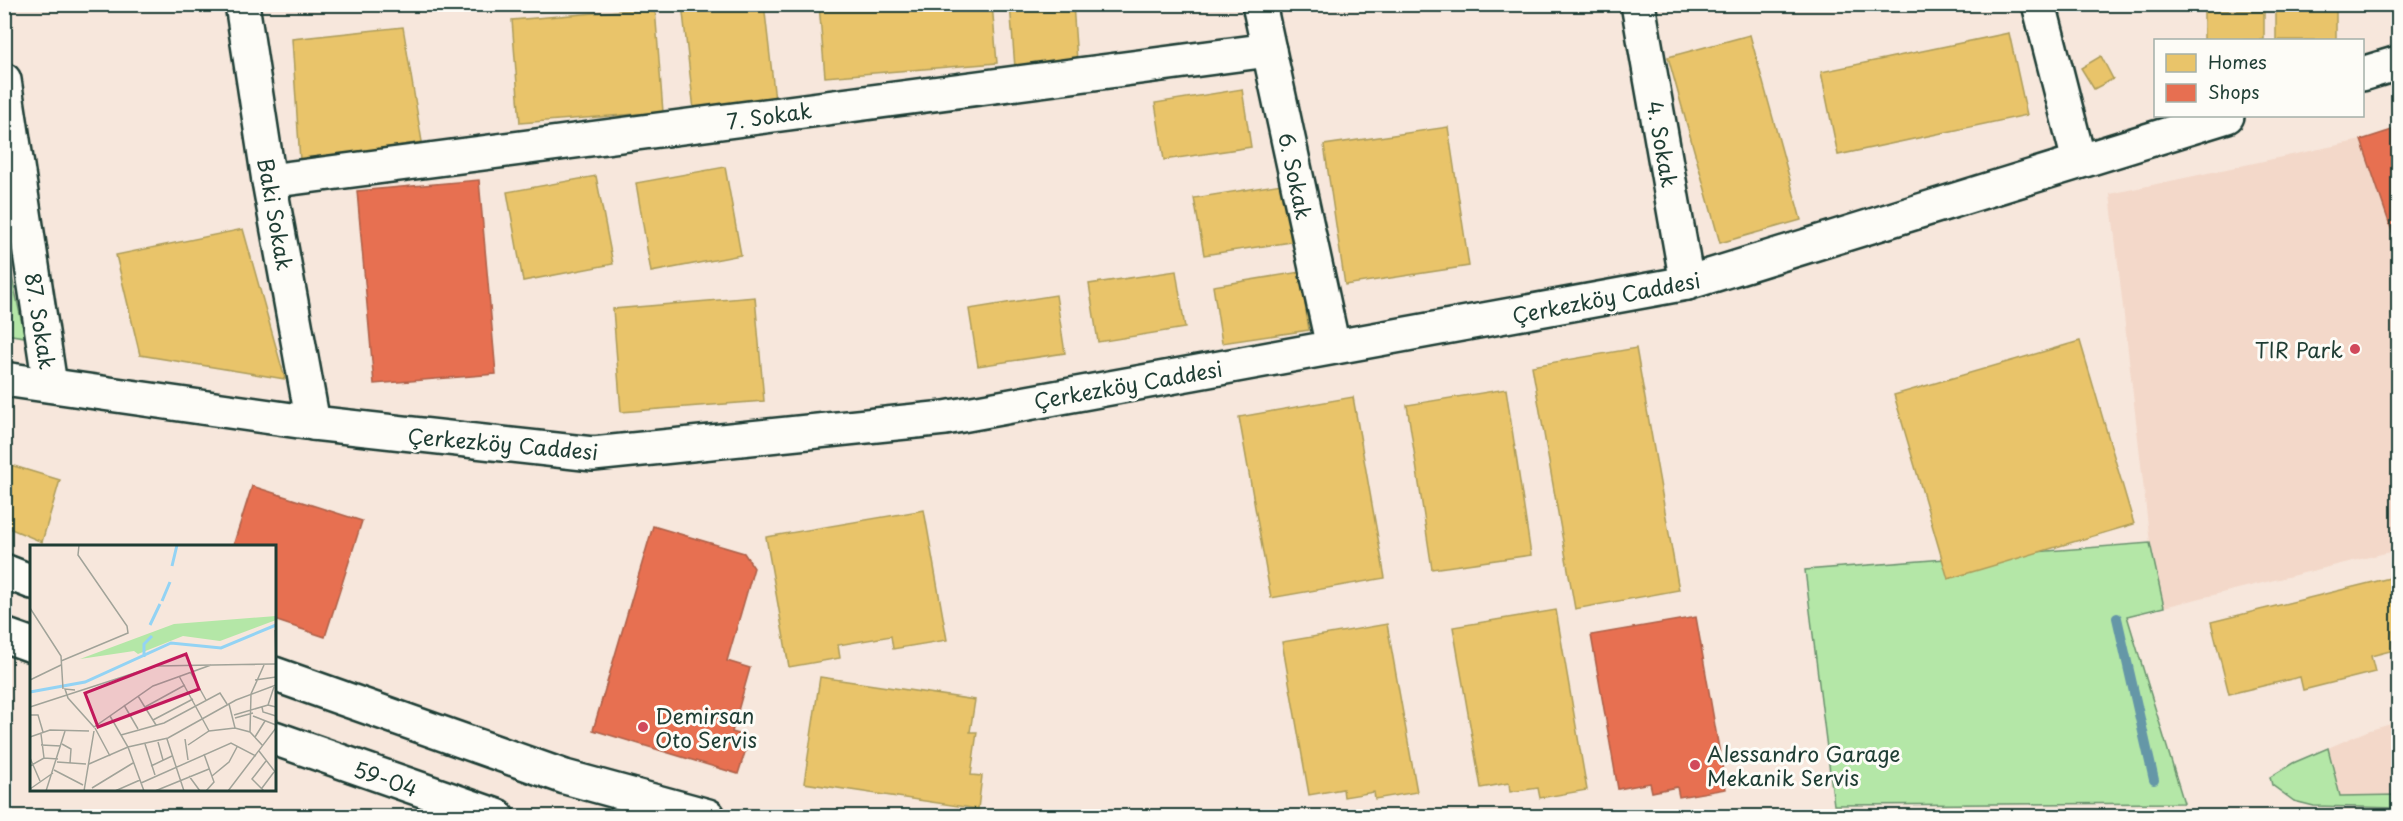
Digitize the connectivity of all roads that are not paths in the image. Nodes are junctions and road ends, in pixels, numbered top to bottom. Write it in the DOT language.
graph roads {
  1 [pos="242,4"];
  2 [pos="1259,4"];
  3 [pos="1638,4"];
  4 [pos="2039,4"];
  5 [pos="1269,50"];
  6 [pos="2398,63"];
  7 [pos="2364,73"];
  8 [pos="4,80"];
  9 [pos="2224,117"];
  10 [pos="2079,161"];
  11 [pos="269,181"];
  12 [pos="1687,283"];
  13 [pos="1333,347"];
  14 [pos="4,379"];
  15 [pos="50,384"];
  16 [pos="313,423"];
  17 [pos="4,571"];
  18 [pos="30,581"];
  19 [pos="4,635"];
  20 [pos="30,644"];
  21 [pos="276,675"];
  22 [pos="276,739"];
  23 [pos="497,816"];
  24 [pos="708,816"];
  1 -- 11 [label="main road, Baki Sokak"];
  2 -- 5 [label="main road, 6. Sokak"];
  3 -- 12 [label="main road, 4. Sokak"];
  4 -- 10 [label="main road"];
  5 -- 11 [label="main road, 7. Sokak"];
  5 -- 13 [label="main road, 6. Sokak"];
  6 -- 7 [label="main road"];
  8 -- 15 [label="main road, 87. Sokak"];
  9 -- 10 [label="main road, Çerkezköy Caddesi"];
  10 -- 12 [label="main road, Çerkezköy Caddesi"];
  11 -- 16 [label="main road, Baki Sokak"];
  12 -- 13 [label="main road, Çerkezköy Caddesi"];
  13 -- 16 [label="main road, Çerkezköy Caddesi"];
  14 -- 15 [label="main road, Çerkezköy Caddesi"];
  15 -- 16 [label="main road, Çerkezköy Caddesi"];
  17 -- 18 [label="main road"];
  19 -- 20 [label="main road"];
  21 -- 24 [label="main road"];
  22 -- 23 [label="main road, 59-04 / 59-04"];
}
